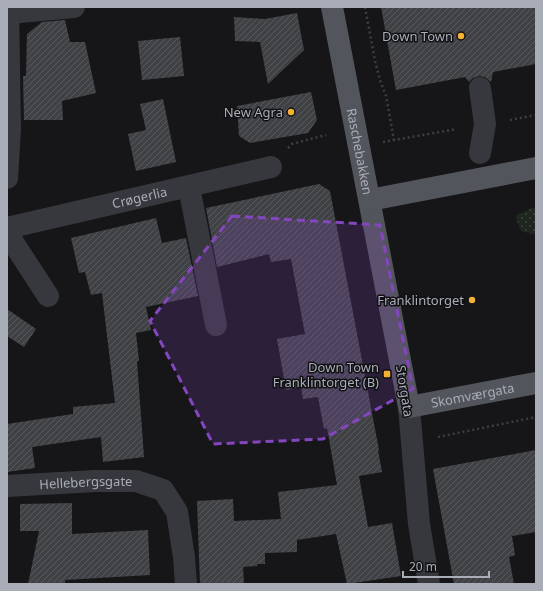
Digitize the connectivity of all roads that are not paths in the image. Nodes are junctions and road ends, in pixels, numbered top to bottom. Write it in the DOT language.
graph roads {
  1 [pos="74,7"];
  2 [pos="332,7"];
  3 [pos="8,10"];
  4 [pos="480,88"];
  5 [pos="480,153"];
  6 [pos="271,167"];
  7 [pos="536,168"];
  8 [pos="7,178"];
  9 [pos="189,187"];
  10 [pos="370,200"];
  11 [pos="7,228"];
  12 [pos="7,233"];
  13 [pos="48,296"];
  14 [pos="216,325"];
  15 [pos="536,383"];
  16 [pos="409,407"];
  17 [pos="7,486"];
  18 [pos="186,584"];
  19 [pos="429,584"];
  1 -- 3 [label="street"];
  2 -- 10 [label="main road, Raschebakken"];
  3 -- 8 [label="street"];
  4 -- 5 [label="street"];
  6 -- 9 [label="street, Crøgerlia"];
  7 -- 10 [label="main road, Raschebakken"];
  9 -- 11 [label="street, Crøgerlia"];
  9 -- 14 [label="street"];
  10 -- 16 [label="main road, Storgata"];
  12 -- 13 [label="street"];
  15 -- 16 [label="main road, Skomværgata"];
  16 -- 19 [label="street, Storgata"];
  17 -- 18 [label="street, Hellebergsgate"];
}
